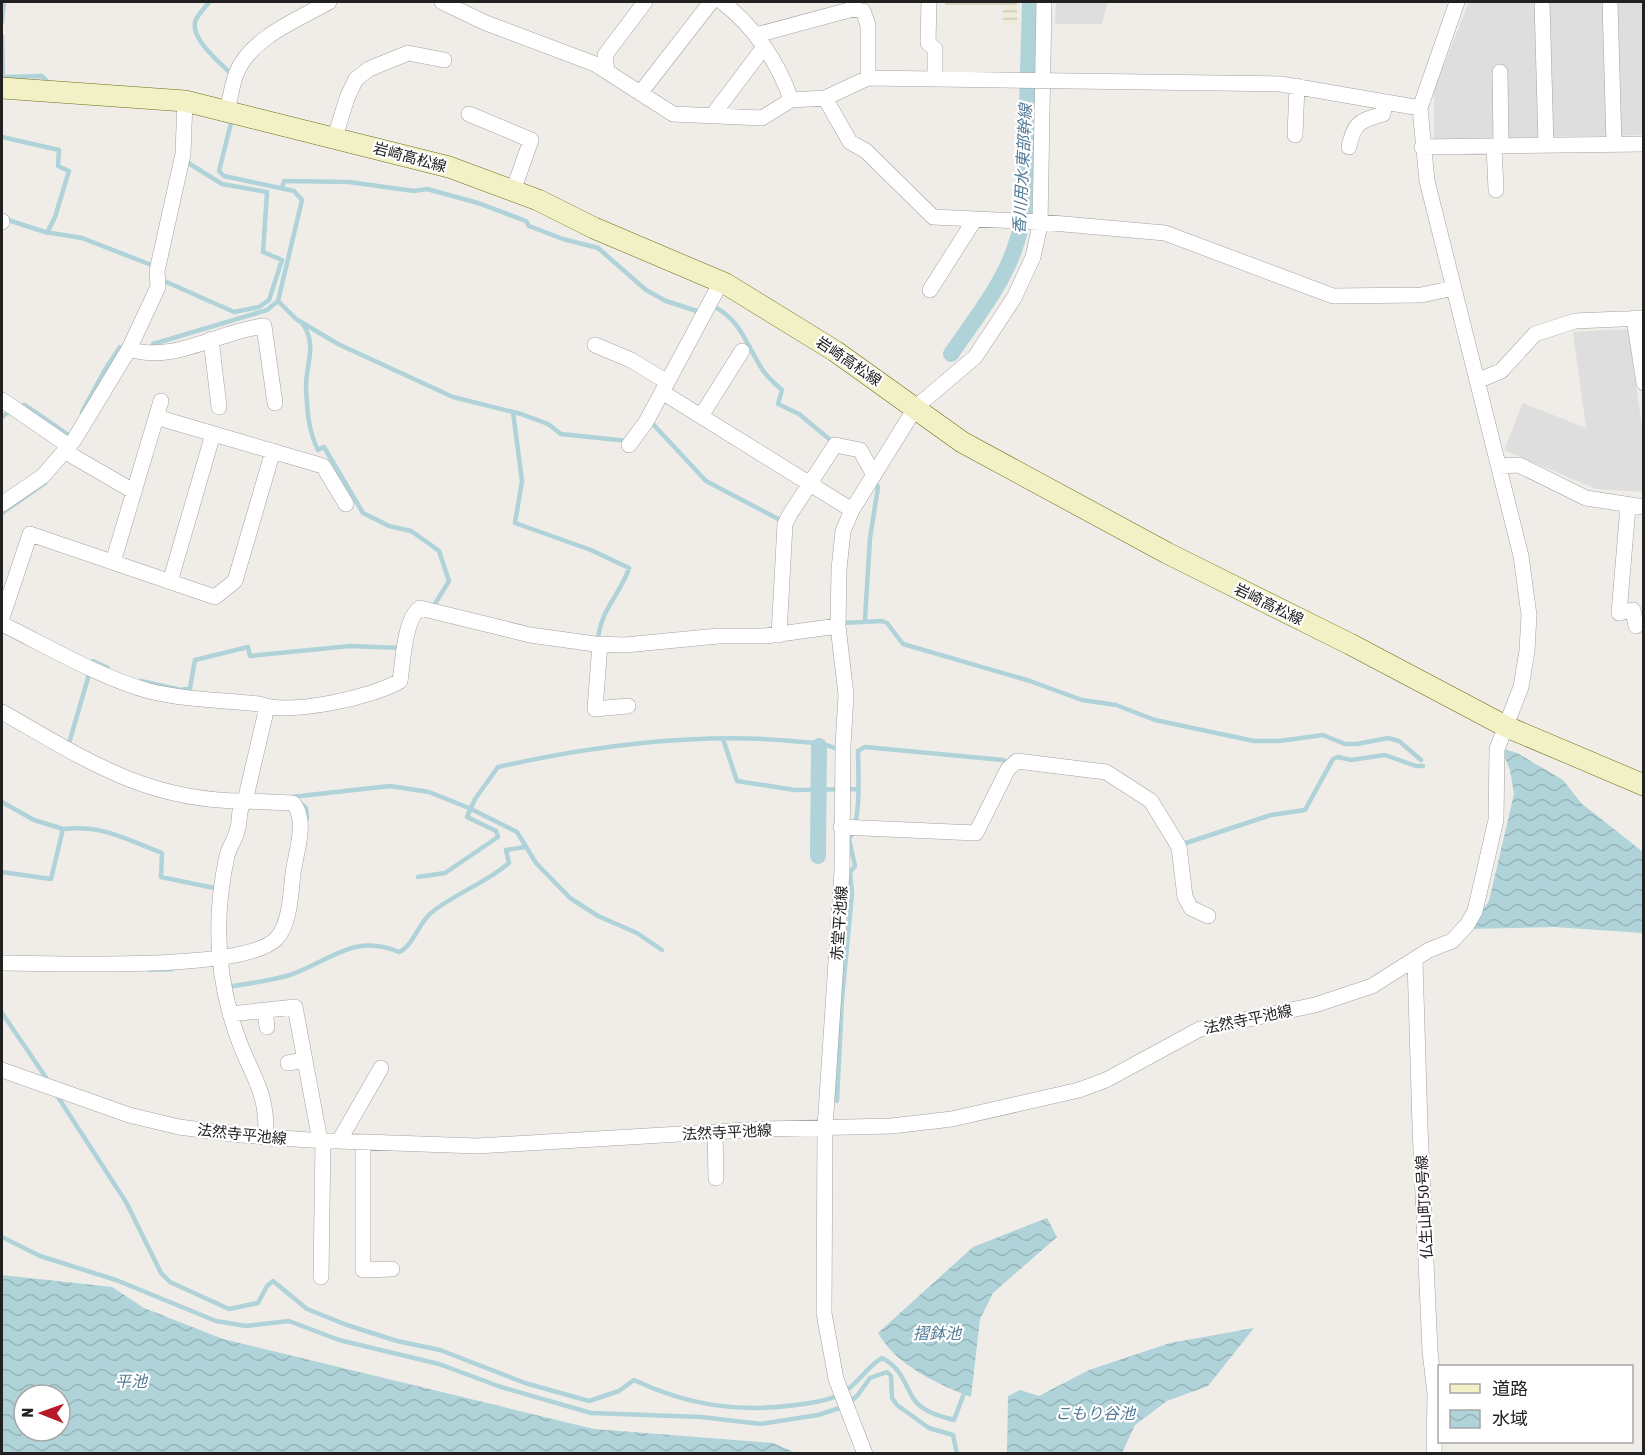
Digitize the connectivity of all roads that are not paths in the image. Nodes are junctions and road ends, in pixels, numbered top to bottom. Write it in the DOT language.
graph roads {
  1 [pos="329,2"];
  2 [pos="442,2"];
  3 [pos="645,2"];
  4 [pos="711,2"];
  5 [pos="722,2"];
  6 [pos="929,2"];
  7 [pos="1044,2"];
  8 [pos="1457,2"];
  9 [pos="1542,2"];
  10 [pos="1610,2"];
  11 [pos="760,40"];
  12 [pos="444,60"];
  13 [pos="607,71"];
  14 [pos="1500,72"];
  15 [pos="868,78"];
  16 [pos="935,78"];
  17 [pos="1032,79"];
  18 [pos="1297,86"];
  19 [pos="2,88"];
  20 [pos="641,92"];
  21 [pos="825,98"];
  22 [pos="791,100"];
  23 [pos="185,101"];
  24 [pos="1385,102"];
  25 [pos="1420,108"];
  26 [pos="227,111"];
  27 [pos="469,114"];
  28 [pos="712,116"];
  29 [pos="1295,135"];
  30 [pos="335,137"];
  31 [pos="1614,144"];
  32 [pos="1644,144"];
  33 [pos="1546,145"];
  34 [pos="1497,146"];
  35 [pos="1348,147"];
  36 [pos="1422,147"];
  37 [pos="1496,190"];
  38 [pos="513,191"];
  39 [pos="975,219"];
  40 [pos="1030,221"];
  41 [pos="721,282"];
  42 [pos="1454,288"];
  43 [pos="930,290"];
  44 [pos="1639,318"];
  45 [pos="211,339"];
  46 [pos="595,345"];
  47 [pos="129,349"];
  48 [pos="742,351"];
  49 [pos="1477,381"];
  50 [pos="1644,383"];
  51 [pos="664,387"];
  52 [pos="2,400"];
  53 [pos="161,401"];
  54 [pos="275,403"];
  55 [pos="219,407"];
  56 [pos="916,407"];
  57 [pos="701,416"];
  58 [pos="156,417"];
  59 [pos="213,434"];
  60 [pos="629,445"];
  61 [pos="67,449"];
  62 [pos="273,451"];
  63 [pos="1499,466"];
  64 [pos="874,475"];
  65 [pos="810,483"];
  66 [pos="133,490"];
  67 [pos="2,504"];
  68 [pos="346,504"];
  69 [pos="1628,507"];
  70 [pos="1644,507"];
  71 [pos="852,510"];
  72 [pos="112,562"];
  73 [pos="170,582"];
  74 [pos="2,618"];
  75 [pos="2,624"];
  76 [pos="838,626"];
  77 [pos="1636,626"];
  78 [pos="779,635"];
  79 [pos="600,644"];
  80 [pos="628,706"];
  81 [pos="267,707"];
  82 [pos="2,711"];
  83 [pos="1507,727"];
  84 [pos="1644,785"];
  85 [pos="245,801"];
  86 [pos="841,827"];
  87 [pos="1208,916"];
  88 [pos="220,958"];
  89 [pos="1415,960"];
  90 [pos="2,963"];
  91 [pos="265,1011"];
  92 [pos="231,1014"];
  93 [pos="267,1028"];
  94 [pos="305,1060"];
  95 [pos="288,1063"];
  96 [pos="381,1068"];
  97 [pos="2,1070"];
  98 [pos="825,1128"];
  99 [pos="715,1132"];
  100 [pos="266,1137"];
  101 [pos="322,1141"];
  102 [pos="339,1142"];
  103 [pos="363,1142"];
  104 [pos="716,1178"];
  105 [pos="392,1269"];
  106 [pos="321,1277"];
  107 [pos="865,1454"];
  108 [pos="1434,1454"];
  1 -- 26 [label="street"];
  2 -- 13 [label="street"];
  3 -- 13 [label="street"];
  4 -- 20 [label="street"];
  5 -- 11 [label="street"];
  6 -- 16 [label="street"];
  7 -- 17 [label="street, 赤堂平池線"];
  8 -- 25 [label="street"];
  9 -- 33 [label="street"];
  10 -- 31 [label="street"];
  11 -- 15 [label="street"];
  11 -- 22 [label="street"];
  11 -- 28 [label="street"];
  12 -- 30 [label="street"];
  13 -- 20 [label="street"];
  14 -- 34 [label="street"];
  15 -- 16 [label="street"];
  15 -- 21 [label="street"];
  16 -- 17 [label="street"];
  17 -- 18 [label="street"];
  17 -- 40 [label="street, 赤堂平池線"];
  18 -- 24 [label="street"];
  18 -- 29 [label="street"];
  19 -- 23 [label="main road, 岩崎高松線"];
  20 -- 28 [label="street"];
  21 -- 22 [label="street"];
  21 -- 39 [label="street"];
  22 -- 28 [label="street"];
  23 -- 26 [label="main road, 岩崎高松線"];
  23 -- 47 [label="street"];
  24 -- 25 [label="street"];
  24 -- 35 [label="street"];
  25 -- 36 [label="street, 法然寺平池線"];
  26 -- 30 [label="main road, 岩崎高松線"];
  27 -- 38 [label="street"];
  30 -- 38 [label="main road, 岩崎高松線"];
  31 -- 32 [label="street"];
  31 -- 33 [label="street"];
  33 -- 34 [label="street"];
  34 -- 36 [label="street"];
  34 -- 37 [label="street"];
  36 -- 42 [label="street, 法然寺平池線"];
  38 -- 41 [label="main road, 岩崎高松線"];
  39 -- 40 [label="street"];
  39 -- 43 [label="street"];
  40 -- 42 [label="street"];
  40 -- 56 [label="street, 赤堂平池線"];
  41 -- 51 [label="street"];
  41 -- 56 [label="main road, 岩崎高松線"];
  42 -- 49 [label="street, 法然寺平池線"];
  44 -- 49 [label="street"];
  44 -- 50 [label="street"];
  45 -- 47 [label="street"];
  45 -- 54 [label="street"];
  45 -- 55 [label="street"];
  46 -- 51 [label="street"];
  47 -- 61 [label="street"];
  48 -- 57 [label="street"];
  49 -- 63 [label="street, 法然寺平池線"];
  51 -- 57 [label="street"];
  51 -- 60 [label="street"];
  52 -- 61 [label="street"];
  53 -- 58 [label="street"];
  56 -- 64 [label="street, 赤堂平池線"];
  56 -- 83 [label="main road, 岩崎高松線"];
  57 -- 65 [label="street"];
  58 -- 59 [label="street"];
  58 -- 66 [label="street"];
  59 -- 62 [label="street"];
  59 -- 73 [label="street"];
  61 -- 66 [label="street"];
  61 -- 67 [label="street"];
  62 -- 68 [label="street"];
  62 -- 73 [label="street"];
  63 -- 69 [label="street"];
  63 -- 83 [label="street, 法然寺平池線"];
  64 -- 65 [label="street"];
  64 -- 71 [label="street, 赤堂平池線"];
  65 -- 71 [label="street"];
  65 -- 78 [label="street"];
  66 -- 72 [label="street"];
  69 -- 70 [label="street"];
  69 -- 77 [label="street"];
  71 -- 76 [label="street, 赤堂平池線"];
  72 -- 73 [label="street"];
  72 -- 74 [label="street"];
  75 -- 81 [label="street"];
  76 -- 78 [label="street"];
  76 -- 86 [label="street, 赤堂平池線"];
  78 -- 79 [label="street"];
  79 -- 80 [label="street"];
  79 -- 81 [label="street"];
  81 -- 85 [label="street"];
  82 -- 85 [label="street"];
  83 -- 84 [label="main road, 岩崎高松線"];
  83 -- 89 [label="street, 法然寺平池線"];
  85 -- 88 [label="street"];
  85 -- 88 [label="street"];
  86 -- 87 [label="street"];
  86 -- 98 [label="street, 赤堂平池線"];
  88 -- 90 [label="street"];
  88 -- 92 [label="street"];
  89 -- 98 [label="street, 法然寺平池線"];
  89 -- 108 [label="street, 仏生山町50号線"];
  91 -- 92 [label="street"];
  91 -- 93 [label="street"];
  91 -- 94 [label="street"];
  92 -- 100 [label="street"];
  94 -- 95 [label="street"];
  94 -- 101 [label="street"];
  96 -- 102 [label="street"];
  97 -- 100 [label="street, 法然寺平池線"];
  98 -- 99 [label="street, 法然寺平池線"];
  98 -- 107 [label="street, 赤堂平池線"];
  99 -- 103 [label="street, 法然寺平池線"];
  99 -- 104 [label="street"];
  100 -- 101 [label="street, 法然寺平池線"];
  101 -- 102 [label="street, 法然寺平池線"];
  101 -- 106 [label="street"];
  102 -- 103 [label="street, 法然寺平池線"];
  103 -- 105 [label="street"];
}
